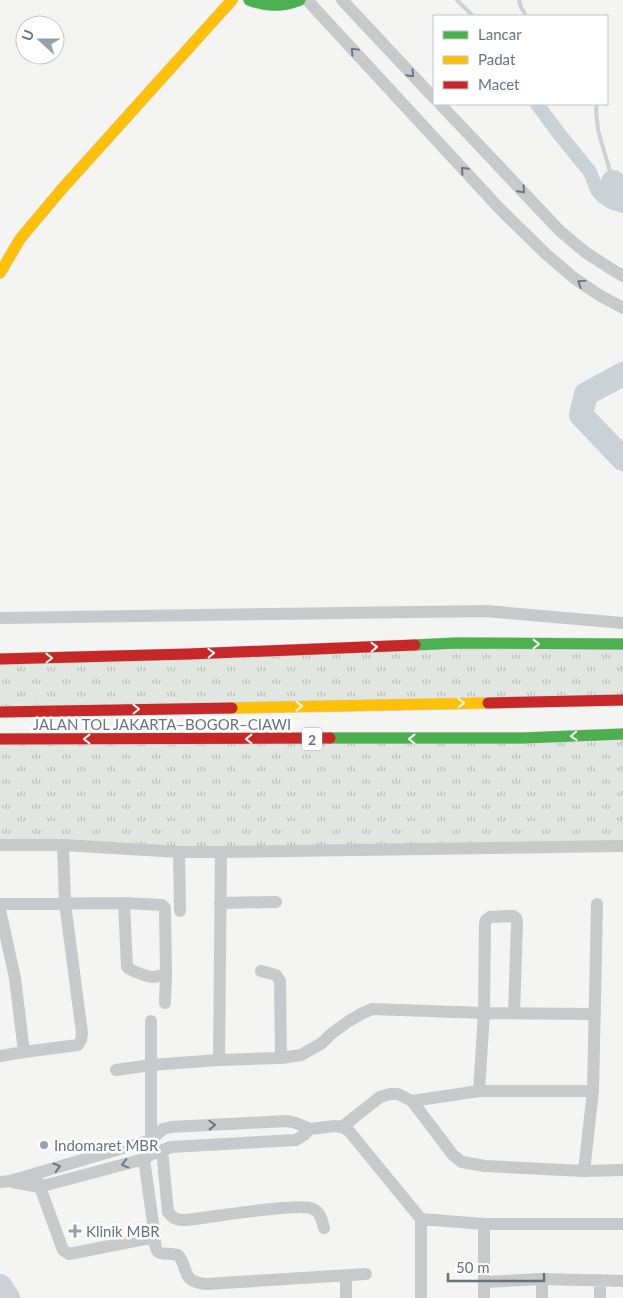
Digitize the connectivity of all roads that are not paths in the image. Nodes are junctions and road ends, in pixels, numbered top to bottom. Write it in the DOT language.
graph roads {
  1 [pos="232,0"];
  2 [pos="249,0"];
  3 [pos="300,0"];
  4 [pos="307,0"];
  5 [pos="342,0"];
  6 [pos="433,97"];
  7 [pos="441,105"];
  8 [pos="0,273"];
  9 [pos="623,276"];
  10 [pos="623,308"];
  11 [pos="0,618"];
  12 [pos="623,623"];
  13 [pos="623,644"];
  14 [pos="0,659"];
  15 [pos="623,700"];
  16 [pos="0,712"];
  17 [pos="623,734"];
  18 [pos="0,739"];
  19 [pos="0,844"];
  20 [pos="63,845"];
  21 [pos="623,846"];
  22 [pos="179,852"];
  23 [pos="220,852"];
  24 [pos="276,902"];
  25 [pos="65,903"];
  26 [pos="124,903"];
  27 [pos="220,903"];
  28 [pos="0,904"];
  29 [pos="597,904"];
  30 [pos="0,910"];
  31 [pos="180,911"];
  32 [pos="261,971"];
  33 [pos="166,974"];
  34 [pos="165,1003"];
  35 [pos="484,1013"];
  36 [pos="514,1013"];
  37 [pos="594,1014"];
  38 [pos="151,1021"];
  39 [pos="24,1052"];
  40 [pos="0,1056"];
  41 [pos="281,1058"];
  42 [pos="219,1060"];
  43 [pos="151,1065"];
  44 [pos="116,1070"];
  45 [pos="479,1091"];
  46 [pos="592,1091"];
  47 [pos="412,1101"];
  48 [pos="342,1126"];
  49 [pos="310,1129"];
  50 [pos="151,1140"];
  51 [pos="153,1155"];
  52 [pos="584,1170"];
  53 [pos="623,1170"];
  54 [pos="35,1174"];
  55 [pos="4,1182"];
  56 [pos="39,1187"];
  57 [pos="421,1219"];
  58 [pos="484,1224"];
  59 [pos="623,1224"];
  60 [pos="324,1228"];
  61 [pos="155,1237"];
  62 [pos="366,1274"];
  63 [pos="346,1276"];
  64 [pos="542,1279"];
  65 [pos="600,1280"];
  66 [pos="623,1281"];
  67 [pos="484,1282"];
  68 [pos="346,1298"];
  69 [pos="421,1298"];
  70 [pos="484,1298"];
  71 [pos="542,1298"];
  72 [pos="600,1298"];
  1 -- 8 [label="main road"];
  2 -- 3 [label="main road"];
  10 -- 4 [label="street, one-way"];
  5 -- 6 [label="street, one-way"];
  7 -- 9 [label="street, one-way"];
  11 -- 12 [label="street"];
  14 -- 13 [label="main road, one-way"];
  16 -- 15 [label="main road, JALAN TOL JAKARTA–BOGOR–CIAWI / 2, one-way"];
  17 -- 18 [label="main road, JALAN TOL JAKARTA–BOGOR–CIAWI / 2, one-way"];
  19 -- 20 [label="street"];
  20 -- 22 [label="street"];
  20 -- 25 [label="street"];
  21 -- 23 [label="street"];
  22 -- 23 [label="street"];
  22 -- 31 [label="street"];
  23 -- 27 [label="street"];
  24 -- 27 [label="street"];
  25 -- 26 [label="street"];
  25 -- 28 [label="street"];
  25 -- 39 [label="street"];
  26 -- 33 [label="street"];
  26 -- 33 [label="street"];
  27 -- 42 [label="street"];
  29 -- 37 [label="street"];
  30 -- 39 [label="street"];
  32 -- 41 [label="street"];
  33 -- 34 [label="street"];
  35 -- 36 [label="street"];
  35 -- 36 [label="street"];
  35 -- 41 [label="street"];
  35 -- 45 [label="street"];
  36 -- 37 [label="street"];
  37 -- 46 [label="street"];
  38 -- 43 [label="street"];
  39 -- 40 [label="street"];
  41 -- 42 [label="street"];
  42 -- 43 [label="street"];
  43 -- 44 [label="street"];
  43 -- 50 [label="street"];
  45 -- 46 [label="street"];
  45 -- 47 [label="street"];
  46 -- 52 [label="street"];
  47 -- 48 [label="street"];
  47 -- 52 [label="street"];
  48 -- 49 [label="street"];
  48 -- 57 [label="street"];
  50 -- 49 [label="street, one-way"];
  49 -- 51 [label="street"];
  50 -- 51 [label="street"];
  54 -- 50 [label="street, one-way"];
  51 -- 56 [label="street, one-way"];
  51 -- 60 [label="street"];
  51 -- 61 [label="street"];
  52 -- 53 [label="street"];
  54 -- 55 [label="street"];
  54 -- 56 [label="street"];
  55 -- 56 [label="street"];
  56 -- 61 [label="street"];
  57 -- 58 [label="street"];
  57 -- 69 [label="street"];
  58 -- 59 [label="street"];
  58 -- 67 [label="street"];
  61 -- 63 [label="street"];
  62 -- 63 [label="street"];
  63 -- 68 [label="street"];
  64 -- 65 [label="street"];
  64 -- 67 [label="street"];
  64 -- 71 [label="street"];
  65 -- 66 [label="street"];
  65 -- 72 [label="street"];
  67 -- 70 [label="street"];
}
